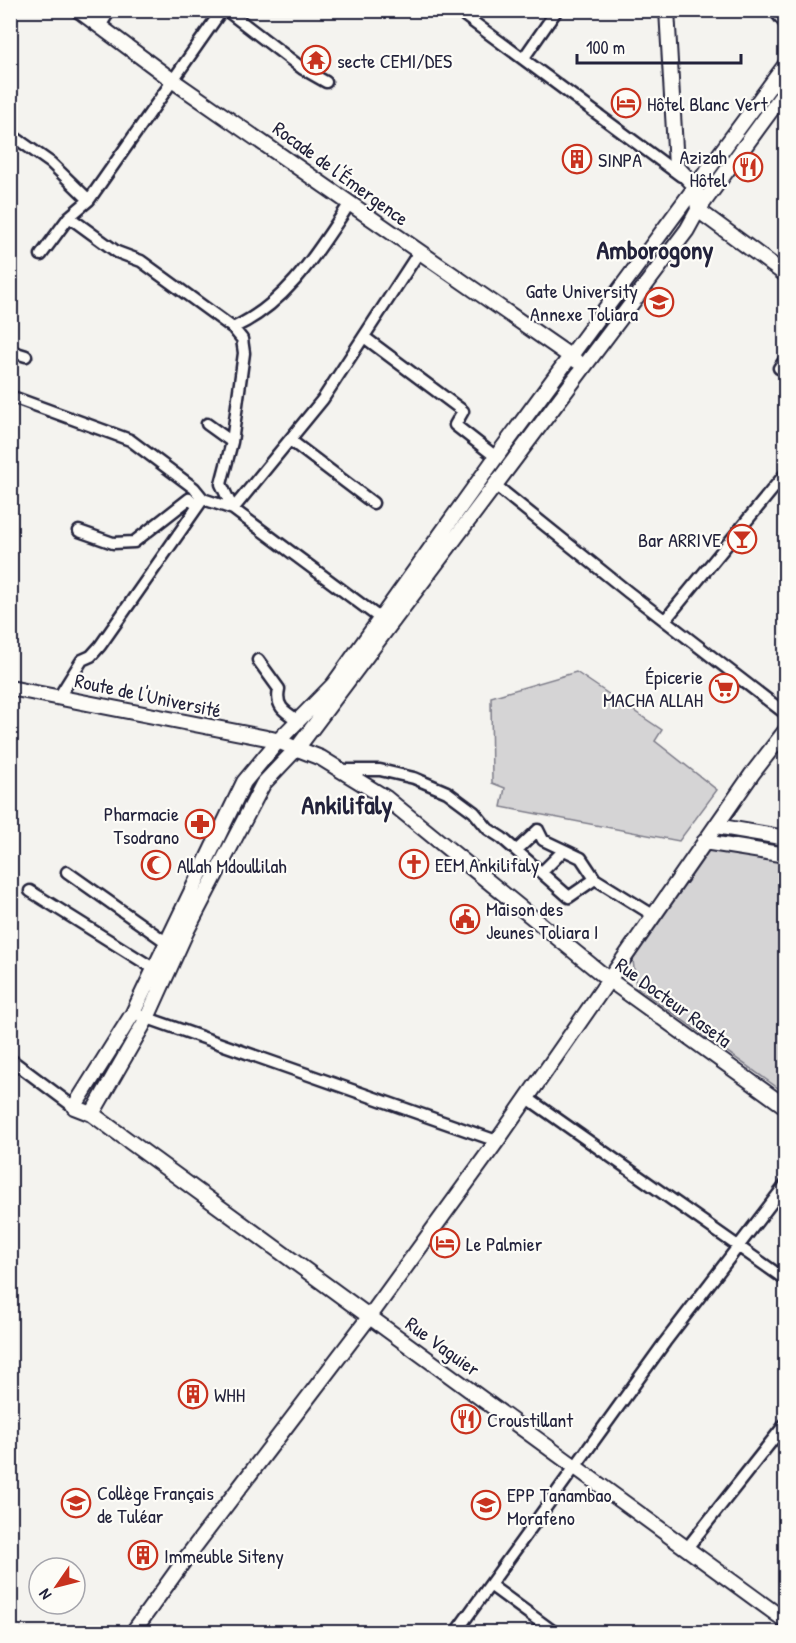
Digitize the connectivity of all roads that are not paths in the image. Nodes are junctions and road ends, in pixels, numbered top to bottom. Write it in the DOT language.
graph roads {
  1 [pos="78,10"];
  2 [pos="110,10"];
  3 [pos="224,10"];
  4 [pos="457,10"];
  5 [pos="557,10"];
  6 [pos="668,10"];
  7 [pos="774,10"];
  8 [pos="786,25"];
  9 [pos="100,26"];
  10 [pos="523,59"];
  11 [pos="786,64"];
  12 [pos="172,80"];
  13 [pos="326,82"];
  14 [pos="786,90"];
  15 [pos="10,134"];
  16 [pos="696,187"];
  17 [pos="88,200"];
  18 [pos="350,203"];
  19 [pos="698,210"];
  20 [pos="69,217"];
  21 [pos="419,252"];
  22 [pos="41,255"];
  23 [pos="786,275"];
  24 [pos="233,328"];
  25 [pos="364,338"];
  26 [pos="10,351"];
  27 [pos="26,356"];
  28 [pos="572,357"];
  29 [pos="786,358"];
  30 [pos="584,366"];
  31 [pos="779,368"];
  32 [pos="10,396"];
  33 [pos="207,424"];
  34 [pos="290,440"];
  35 [pos="232,442"];
  36 [pos="496,457"];
  37 [pos="786,473"];
  38 [pos="495,484"];
  39 [pos="200,503"];
  40 [pos="373,503"];
  41 [pos="233,509"];
  42 [pos="80,531"];
  43 [pos="666,619"];
  44 [pos="386,623"];
  45 [pos="258,660"];
  46 [pos="10,688"];
  47 [pos="59,697"];
  48 [pos="786,714"];
  49 [pos="299,722"];
  50 [pos="786,730"];
  51 [pos="278,741"];
  52 [pos="298,747"];
  53 [pos="344,770"];
  54 [pos="716,826"];
  55 [pos="786,838"];
  56 [pos="704,842"];
  57 [pos="517,850"];
  58 [pos="563,851"];
  59 [pos="786,855"];
  60 [pos="67,872"];
  61 [pos="542,872"];
  62 [pos="595,879"];
  63 [pos="30,891"];
  64 [pos="653,915"];
  65 [pos="166,942"];
  66 [pos="153,968"];
  67 [pos="608,979"];
  68 [pos="133,1013"];
  69 [pos="147,1018"];
  70 [pos="10,1059"];
  71 [pos="526,1097"];
  72 [pos="74,1107"];
  73 [pos="786,1107"];
  74 [pos="92,1114"];
  75 [pos="497,1141"];
  76 [pos="786,1184"];
  77 [pos="737,1245"];
  78 [pos="786,1280"];
  79 [pos="370,1316"];
  80 [pos="786,1423"];
  81 [pos="576,1468"];
  82 [pos="687,1548"];
  83 [pos="490,1585"];
  84 [pos="786,1621"];
  85 [pos="133,1632"];
  86 [pos="456,1632"];
  87 [pos="554,1632"];
  1 -- 9 [label="street, Rocade de l'Émergence"];
  2 -- 9 [label="street"];
  3 -- 12 [label="street"];
  3 -- 13 [label="street"];
  4 -- 10 [label="street"];
  5 -- 10 [label="street"];
  6 -- 16 [label="street"];
  7 -- 8 [label="street"];
  9 -- 12 [label="street, Rocade de l'Émergence"];
  10 -- 16 [label="street"];
  11 -- 16 [label="street"];
  12 -- 17 [label="street"];
  12 -- 18 [label="street, Rocade de l'Émergence"];
  14 -- 19 [label="street"];
  15 -- 17 [label="street"];
  16 -- 19 [label="street"];
  16 -- 28 [label="street"];
  17 -- 20 [label="street"];
  18 -- 21 [label="street, Rocade de l'Émergence"];
  18 -- 24 [label="street"];
  19 -- 23 [label="street"];
  19 -- 30 [label="street"];
  20 -- 22 [label="street"];
  20 -- 24 [label="street"];
  21 -- 25 [label="street"];
  21 -- 28 [label="street, Rocade de l'Émergence"];
  24 -- 35 [label="street"];
  25 -- 34 [label="street"];
  25 -- 36 [label="street"];
  26 -- 27 [label="street"];
  28 -- 30 [label="street, Rocade de l'Émergence"];
  28 -- 36 [label="street"];
  29 -- 31 [label="street"];
  30 -- 38 [label="street"];
  32 -- 39 [label="street"];
  33 -- 35 [label="street"];
  34 -- 40 [label="street"];
  34 -- 41 [label="street"];
  35 -- 41 [label="street"];
  36 -- 44 [label="street"];
  37 -- 43 [label="street"];
  38 -- 43 [label="street"];
  38 -- 44 [label="street"];
  39 -- 41 [label="street"];
  39 -- 42 [label="street"];
  39 -- 47 [label="street"];
  41 -- 44 [label="street"];
  43 -- 48 [label="street"];
  44 -- 49 [label="street"];
  44 -- 52 [label="street"];
  45 -- 49 [label="street"];
  46 -- 47 [label="street, Route de l'Université"];
  47 -- 51 [label="street, Route de l'Université"];
  49 -- 51 [label="street"];
  50 -- 54 [label="street"];
  51 -- 52 [label="street, Rue Docteur Raseta"];
  51 -- 65 [label="street"];
  52 -- 53 [label="street, Rue Docteur Raseta"];
  52 -- 69 [label="street"];
  53 -- 57 [label="street"];
  53 -- 67 [label="street, Rue Docteur Raseta"];
  54 -- 55 [label="street"];
  54 -- 56 [label="street"];
  56 -- 59 [label="street"];
  56 -- 64 [label="street"];
  57 -- 58 [label="street"];
  57 -- 61 [label="street"];
  58 -- 61 [label="street"];
  58 -- 62 [label="street"];
  60 -- 65 [label="street"];
  61 -- 62 [label="street"];
  62 -- 64 [label="street"];
  63 -- 66 [label="street"];
  64 -- 67 [label="street"];
  65 -- 66 [label="street"];
  66 -- 68 [label="street"];
  67 -- 71 [label="street"];
  67 -- 73 [label="street, Rue Docteur Raseta"];
  68 -- 69 [label="street"];
  68 -- 72 [label="street"];
  69 -- 74 [label="street"];
  69 -- 75 [label="street"];
  70 -- 72 [label="street"];
  71 -- 75 [label="street"];
  71 -- 77 [label="street"];
  72 -- 74 [label="street, Rue Vaguier"];
  74 -- 79 [label="street, Rue Vaguier"];
  75 -- 79 [label="street"];
  76 -- 77 [label="street"];
  77 -- 78 [label="street"];
  77 -- 81 [label="street"];
  79 -- 81 [label="street, Rue Vaguier"];
  79 -- 85 [label="street"];
  80 -- 82 [label="street"];
  81 -- 82 [label="street, Rue Vaguier"];
  81 -- 83 [label="street"];
  82 -- 84 [label="street, Rue Vaguier"];
  83 -- 86 [label="street"];
  83 -- 87 [label="street"];
}
